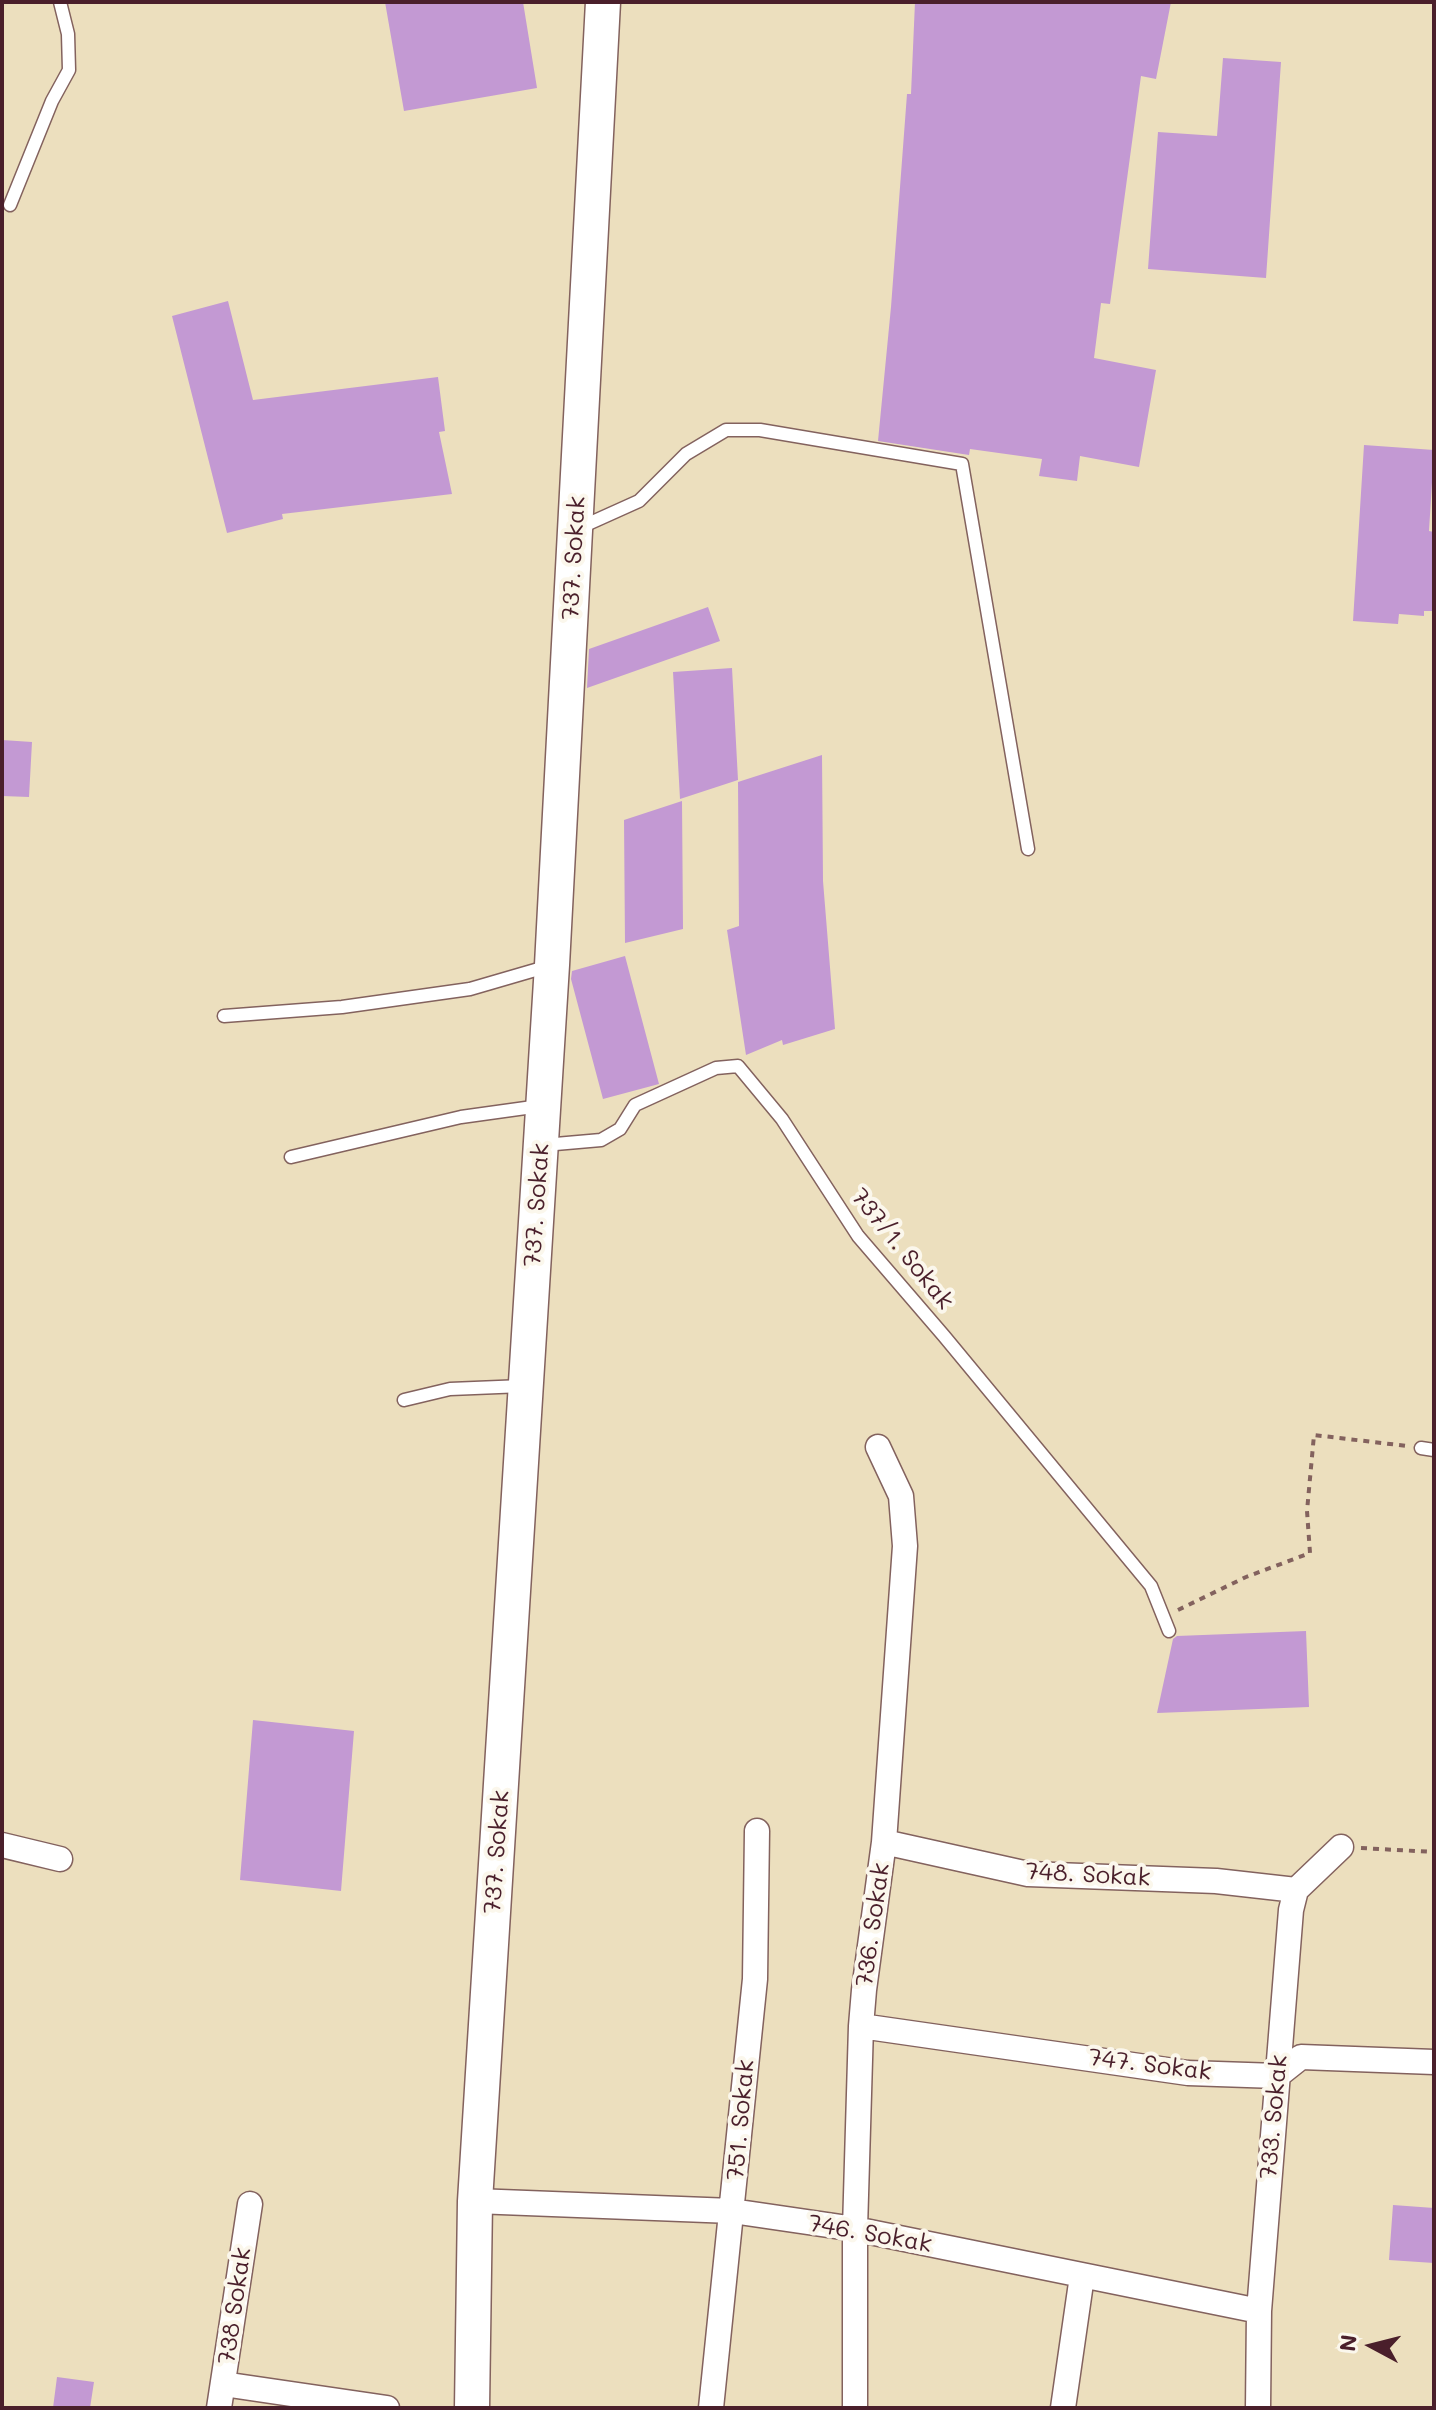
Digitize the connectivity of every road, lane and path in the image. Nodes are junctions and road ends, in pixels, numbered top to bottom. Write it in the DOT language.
graph roads {
  1 [pos="60,2"];
  2 [pos="603,2"];
  3 [pos="10,205"];
  4 [pos="576,530"];
  5 [pos="1028,849"];
  6 [pos="552,965"];
  7 [pos="224,1016"];
  8 [pos="543,1105"];
  9 [pos="541,1146"];
  10 [pos="291,1157"];
  11 [pos="526,1386"];
  12 [pos="404,1400"];
  13 [pos="878,1447"];
  14 [pos="1428,1449"];
  15 [pos="1164,1617"];
  16 [pos="1169,1631"];
  17 [pos="757,1831"];
  18 [pos="884,1842"];
  19 [pos="2,1845"];
  20 [pos="1341,1847"];
  21 [pos="1434,1852"];
  22 [pos="60,1859"];
  23 [pos="1296,1890"];
  24 [pos="861,2026"];
  25 [pos="1434,2062"];
  26 [pos="1277,2076"];
  27 [pos="475,2201"];
  28 [pos="250,2204"];
  29 [pos="732,2211"];
  30 [pos="855,2229"];
  31 [pos="1082,2276"];
  32 [pos="1259,2311"];
  33 [pos="221,2396"];
  34 [pos="387,2408"];
  35 [pos="472,2408"];
  36 [pos="711,2408"];
  37 [pos="855,2408"];
  38 [pos="1063,2408"];
  39 [pos="1258,2408"];
  1 -- 3 [label="lane"];
  2 -- 4 [label="street, 737. Sokak"];
  4 -- 5 [label="lane"];
  4 -- 6 [label="street, 737. Sokak"];
  6 -- 7 [label="lane"];
  6 -- 8 [label="street, 737. Sokak"];
  8 -- 9 [label="street, 737. Sokak"];
  8 -- 10 [label="lane"];
  9 -- 11 [label="street, 737. Sokak"];
  9 -- 15 [label="lane, 737/1. Sokak"];
  11 -- 12 [label="lane"];
  11 -- 27 [label="street, 737. Sokak"];
  13 -- 18 [label="street, 736. Sokak"];
  14 -- 15 [label="path"];
  15 -- 16 [label="lane, 737/1. Sokak"];
  17 -- 29 [label="street, 751. Sokak"];
  18 -- 23 [label="street, 748. Sokak"];
  18 -- 24 [label="street, 736. Sokak"];
  19 -- 22 [label="street"];
  20 -- 21 [label="path"];
  20 -- 23 [label="street"];
  23 -- 26 [label="street, 733. Sokak"];
  24 -- 26 [label="street, 747. Sokak"];
  24 -- 30 [label="street, 736. Sokak"];
  25 -- 26 [label="street"];
  26 -- 32 [label="street, 733. Sokak"];
  27 -- 29 [label="street, 746. Sokak"];
  27 -- 35 [label="street, 737. Sokak"];
  28 -- 33 [label="street, 738 Sokak"];
  29 -- 30 [label="street, 746. Sokak"];
  29 -- 36 [label="street, 751. Sokak"];
  30 -- 31 [label="street, 746. Sokak"];
  30 -- 37 [label="street, 736. Sokak"];
  31 -- 32 [label="street, 746. Sokak"];
  31 -- 38 [label="street"];
  32 -- 39 [label="street, 733. Sokak"];
  33 -- 34 [label="street"];
}
